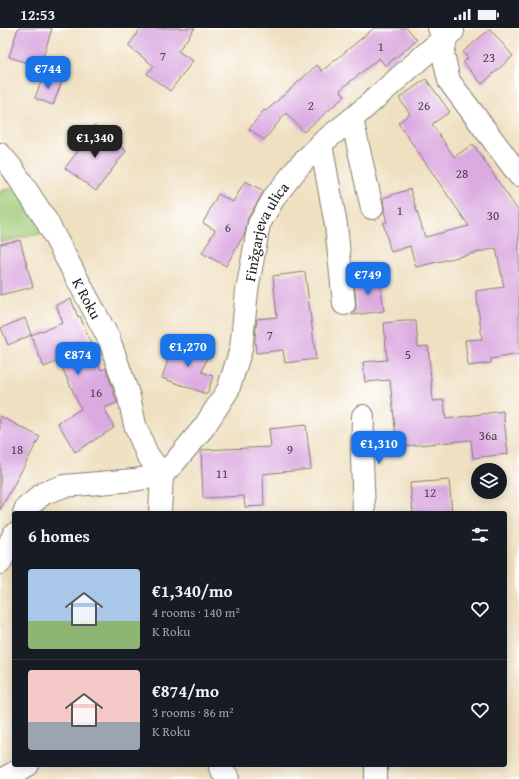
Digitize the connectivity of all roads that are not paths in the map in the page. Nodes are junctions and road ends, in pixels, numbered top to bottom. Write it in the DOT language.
graph roads {
  1 [pos="448,30"];
  2 [pos="352,119"];
  3 [pos="321,144"];
  4 [pos="0,154"];
  5 [pos="519,175"];
  6 [pos="372,208"];
  7 [pos="344,304"];
  8 [pos="363,416"];
  9 [pos="162,475"];
  10 [pos="25,511"];
  11 [pos="160,511"];
  12 [pos="364,511"];
  13 [pos="12,538"];
  14 [pos="0,563"];
  15 [pos="25,767"];
  16 [pos="220,767"];
  17 [pos="376,767"];
  18 [pos="4,779"];
  19 [pos="229,779"];
  20 [pos="376,779"];
  1 -- 2 [label="street, Finžgarjeva ulica"];
  1 -- 5 [label="street"];
  2 -- 3 [label="street, Finžgarjeva ulica"];
  2 -- 6 [label="street"];
  3 -- 7 [label="street"];
  3 -- 9 [label="street, Finžgarjeva ulica"];
  4 -- 9 [label="street, K Roku"];
  8 -- 12 [label="street"];
  9 -- 10 [label="street"];
  9 -- 11 [label="street"];
  13 -- 14 [label="street"];
  15 -- 18 [label="street"];
  16 -- 19 [label="street"];
  17 -- 20 [label="street"];
}
